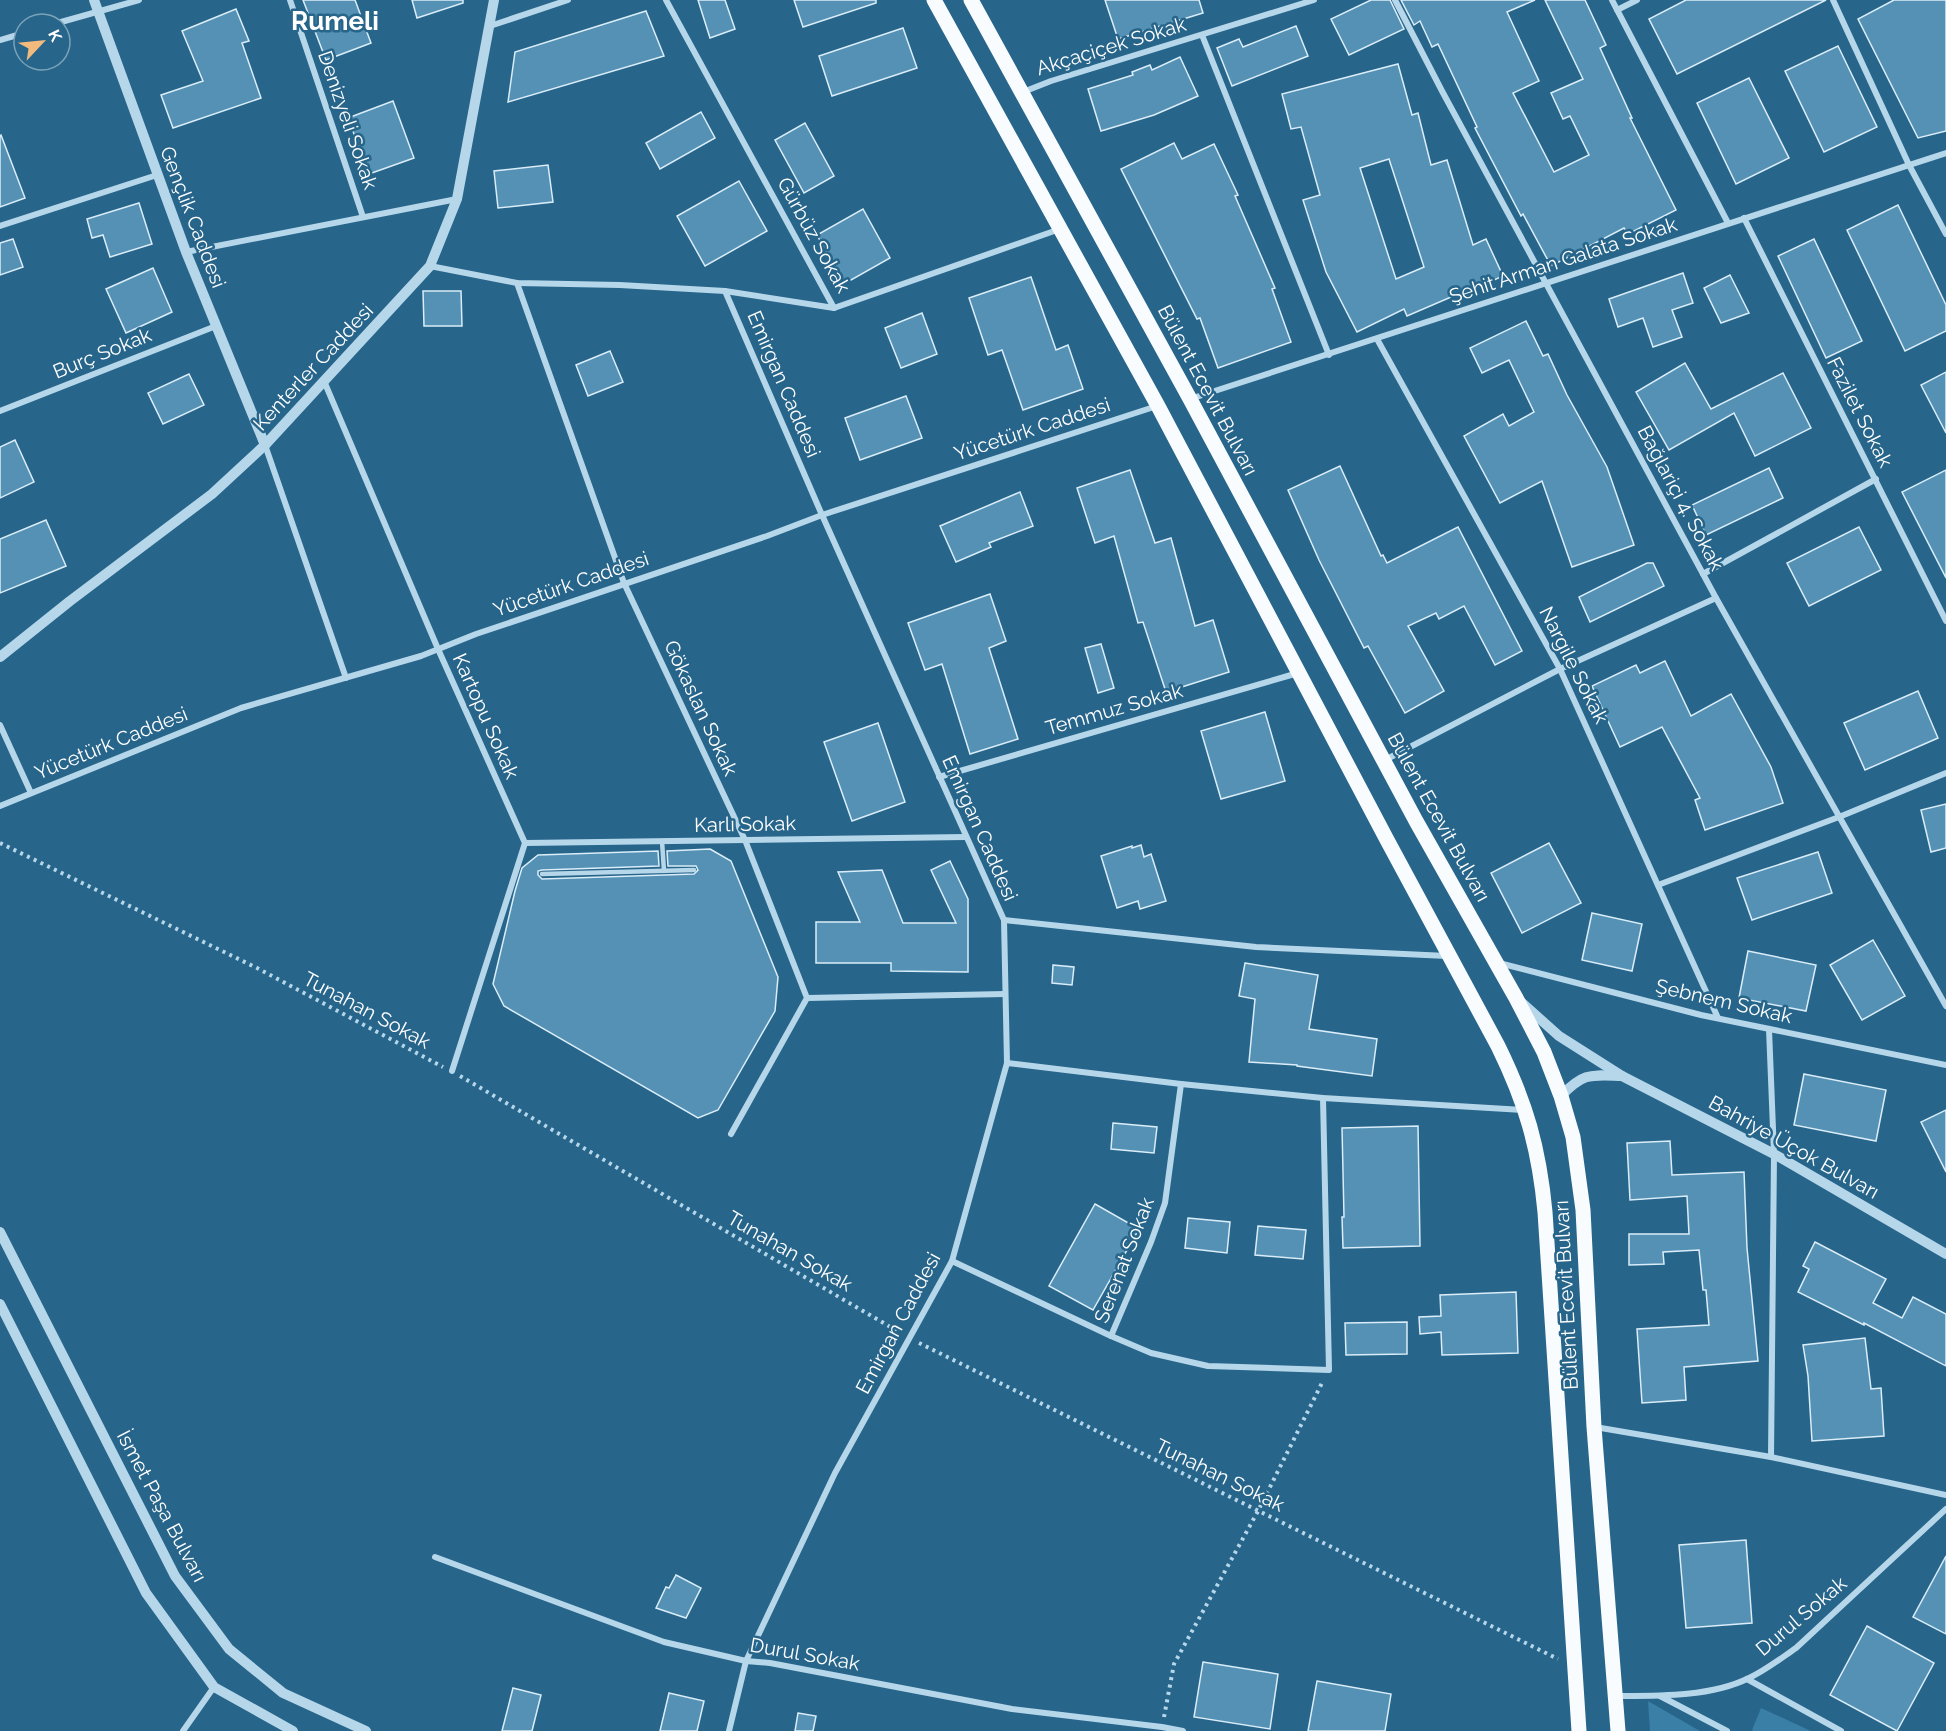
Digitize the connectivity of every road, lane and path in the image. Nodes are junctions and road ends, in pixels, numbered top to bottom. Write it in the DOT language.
graph roads {
  1 [pos="93,0"];
  2 [pos="139,0"];
  3 [pos="290,0"];
  4 [pos="494,0"];
  5 [pos="568,0"];
  6 [pos="666,0"];
  7 [pos="934,0"];
  8 [pos="971,0"];
  9 [pos="1314,0"];
  10 [pos="1395,0"];
  11 [pos="1612,0"];
  12 [pos="1637,0"];
  13 [pos="1833,0"];
  14 [pos="1617,10"];
  15 [pos="97,11"];
  16 [pos="72,19"];
  17 [pos="490,26"];
  18 [pos="1202,35"];
  19 [pos="1022,92"];
  20 [pos="1946,153"];
  21 [pos="1909,165"];
  22 [pos="157,175"];
  23 [pos="457,199"];
  24 [pos="363,217"];
  25 [pos="1744,218"];
  26 [pos="1728,223"];
  27 [pos="0,226"];
  28 [pos="1061,229"];
  29 [pos="1946,234"];
  30 [pos="186,252"];
  31 [pos="430,266"];
  32 [pos="1545,282"];
  33 [pos="517,283"];
  34 [pos="725,291"];
  35 [pos="834,308"];
  36 [pos="216,326"];
  37 [pos="1377,339"];
  38 [pos="1329,355"];
  39 [pos="324,381"];
  40 [pos="1190,399"];
  41 [pos="1158,406"];
  42 [pos="0,411"];
  43 [pos="265,445"];
  44 [pos="1876,479"];
  45 [pos="822,515"];
  46 [pos="1703,574"];
  47 [pos="624,583"];
  48 [pos="1716,598"];
  49 [pos="1946,598"];
  50 [pos="1938,602"];
  51 [pos="1946,621"];
  52 [pos="438,649"];
  53 [pos="0,657"];
  54 [pos="1560,669"];
  55 [pos="1298,673"];
  56 [pos="346,678"];
  57 [pos="0,725"];
  58 [pos="1384,761"];
  59 [pos="1946,773"];
  60 [pos="939,777"];
  61 [pos="31,793"];
  62 [pos="0,806"];
  63 [pos="1839,817"];
  64 [pos="966,837"];
  65 [pos="745,840"];
  66 [pos="662,841"];
  67 [pos="0,843"];
  68 [pos="525,843"];
  69 [pos="694,870"];
  70 [pos="664,871"];
  71 [pos="542,874"];
  72 [pos="1658,885"];
  73 [pos="1004,920"];
  74 [pos="1450,956"];
  75 [pos="1497,963"];
  76 [pos="1005,994"];
  77 [pos="807,998"];
  78 [pos="1516,998"];
  79 [pos="1946,1006"];
  80 [pos="1718,1018"];
  81 [pos="1769,1029"];
  82 [pos="1006,1064"];
  83 [pos="1946,1065"];
  84 [pos="452,1071"];
  85 [pos="1622,1076"];
  86 [pos="1181,1084"];
  87 [pos="1561,1096"];
  88 [pos="1323,1098"];
  89 [pos="1526,1110"];
  90 [pos="731,1134"];
  91 [pos="1774,1154"];
  92 [pos="0,1232"];
  93 [pos="1946,1254"];
  94 [pos="952,1262"];
  95 [pos="0,1304"];
  96 [pos="1111,1336"];
  97 [pos="909,1338"];
  98 [pos="1329,1370"];
  99 [pos="1594,1427"];
  100 [pos="1771,1456"];
  101 [pos="1946,1495"];
  102 [pos="1946,1509"];
  103 [pos="1258,1511"];
  104 [pos="435,1557"];
  105 [pos="746,1661"];
  106 [pos="1575,1667"];
  107 [pos="1747,1679"];
  108 [pos="214,1687"];
  109 [pos="1615,1696"];
  110 [pos="1659,1696"];
  111 [pos="1162,1727"];
  112 [pos="183,1731"];
  113 [pos="292,1731"];
  114 [pos="366,1731"];
  115 [pos="729,1731"];
  116 [pos="1183,1731"];
  117 [pos="1579,1731"];
  118 [pos="1618,1731"];
  119 [pos="1726,1731"];
  120 [pos="1840,1731"];
  1 -- 15 [label="street, Gençlik Caddesi"];
  2 -- 15 [label="street"];
  3 -- 24 [label="street, Denizyeli Sokak"];
  4 -- 17 [label="street, Kenterler Caddesi"];
  5 -- 17 [label="street"];
  6 -- 35 [label="street, Gürbüz Sokak"];
  7 -- 28 [label="main road, Bülent Ecevit Bulvarı"];
  8 -- 19 [label="main road, Bülent Ecevit Bulvarı"];
  9 -- 18 [label="street, Akçaçiçek Sokak"];
  10 -- 32 [label="street, Bağlariçi 4. Sokak"];
  11 -- 14 [label="street"];
  12 -- 14 [label="street"];
  13 -- 21 [label="street"];
  14 -- 26 [label="street"];
  15 -- 16 [label="street"];
  15 -- 22 [label="street, Gençlik Caddesi"];
  17 -- 23 [label="street, Kenterler Caddesi"];
  18 -- 19 [label="street, Akçaçiçek Sokak"];
  18 -- 38 [label="street"];
  19 -- 40 [label="main road, Bülent Ecevit Bulvarı"];
  20 -- 21 [label="street, Şehit Arman Galata Sokak"];
  21 -- 25 [label="street, Şehit Arman Galata Sokak"];
  21 -- 29 [label="street"];
  22 -- 27 [label="street"];
  22 -- 30 [label="street, Gençlik Caddesi"];
  23 -- 24 [label="street"];
  23 -- 31 [label="street, Kenterler Caddesi"];
  24 -- 30 [label="street"];
  25 -- 26 [label="street, Şehit Arman Galata Sokak"];
  25 -- 44 [label="street, Fazilet Sokak"];
  26 -- 32 [label="street, Şehit Arman Galata Sokak"];
  28 -- 35 [label="street, Gürbüz Sokak"];
  28 -- 41 [label="main road, Bülent Ecevit Bulvarı"];
  30 -- 36 [label="street, Gençlik Caddesi"];
  31 -- 33 [label="street"];
  31 -- 39 [label="street, Kenterler Caddesi"];
  32 -- 37 [label="street, Şehit Arman Galata Sokak"];
  32 -- 46 [label="street, Bağlariçi 4. Sokak"];
  33 -- 34 [label="street"];
  33 -- 47 [label="street, Gökaslan Sokak"];
  34 -- 35 [label="street"];
  34 -- 45 [label="street, Emirgan Caddesi"];
  36 -- 42 [label="street, Burç Sokak"];
  36 -- 43 [label="street, Gençlik Caddesi"];
  37 -- 38 [label="street, Şehit Arman Galata Sokak"];
  37 -- 54 [label="street, Nargile Sokak"];
  38 -- 40 [label="street, Şehit Arman Galata Sokak"];
  39 -- 43 [label="street, Kenterler Caddesi"];
  39 -- 52 [label="street, Kartopu Sokak"];
  40 -- 58 [label="main road, Bülent Ecevit Bulvarı"];
  41 -- 45 [label="street, Yücetürk Caddesi"];
  41 -- 55 [label="main road, Bülent Ecevit Bulvarı"];
  43 -- 53 [label="street, Kenterler Caddesi"];
  43 -- 56 [label="street"];
  44 -- 46 [label="street"];
  44 -- 50 [label="street, Fazilet Sokak"];
  45 -- 47 [label="street, Yücetürk Caddesi"];
  45 -- 60 [label="street, Emirgan Caddesi"];
  46 -- 48 [label="street, Bağlariçi 4. Sokak"];
  47 -- 52 [label="street, Yücetürk Caddesi"];
  47 -- 65 [label="street, Gökaslan Sokak"];
  48 -- 54 [label="street"];
  48 -- 63 [label="street, Bağlariçi 4. Sokak"];
  49 -- 50 [label="street"];
  50 -- 51 [label="street, Fazilet Sokak"];
  52 -- 56 [label="street, Yücetürk Caddesi"];
  52 -- 68 [label="street, Kartopu Sokak"];
  54 -- 58 [label="street"];
  54 -- 72 [label="street, Nargile Sokak"];
  55 -- 60 [label="street, Temmuz Sokak"];
  55 -- 74 [label="main road, Bülent Ecevit Bulvarı"];
  56 -- 61 [label="street, Yücetürk Caddesi"];
  57 -- 61 [label="street"];
  58 -- 75 [label="main road, Bülent Ecevit Bulvarı"];
  59 -- 63 [label="street"];
  60 -- 64 [label="street, Emirgan Caddesi"];
  61 -- 62 [label="street, Yücetürk Caddesi"];
  63 -- 72 [label="street"];
  63 -- 79 [label="street, Bağlariçi 4. Sokak"];
  64 -- 65 [label="street, Karlı Sokak"];
  64 -- 73 [label="street, Emirgan Caddesi"];
  65 -- 66 [label="street, Karlı Sokak"];
  65 -- 77 [label="street, Gökaslan Sokak"];
  66 -- 68 [label="street, Karlı Sokak"];
  66 -- 70 [label="lane"];
  67 -- 84 [label="path, Tunahan Sokak"];
  68 -- 84 [label="street"];
  69 -- 70 [label="lane"];
  70 -- 71 [label="lane"];
  72 -- 80 [label="street, Nargile Sokak"];
  73 -- 74 [label="street"];
  73 -- 76 [label="street, Emirgan Caddesi"];
  74 -- 89 [label="main road, Bülent Ecevit Bulvarı"];
  75 -- 78 [label="main road, Bülent Ecevit Bulvarı"];
  75 -- 80 [label="street, Şebnem Sokak"];
  76 -- 77 [label="street"];
  76 -- 82 [label="street, Emirgan Caddesi"];
  77 -- 90 [label="street"];
  78 -- 85 [label="street, Bahriye Üçok Bulvarı"];
  78 -- 87 [label="main road, Bülent Ecevit Bulvarı"];
  80 -- 81 [label="street, Şebnem Sokak"];
  81 -- 83 [label="street, Şebnem Sokak"];
  81 -- 91 [label="street"];
  82 -- 86 [label="street"];
  82 -- 94 [label="street, Emirgan Caddesi"];
  84 -- 97 [label="path, Tunahan Sokak"];
  85 -- 87 [label="street, Bahriye Üçok Bulvarı"];
  85 -- 91 [label="street, Bahriye Üçok Bulvarı"];
  86 -- 88 [label="street"];
  86 -- 96 [label="street, Serenat Sokak"];
  87 -- 99 [label="main road, Bülent Ecevit Bulvarı"];
  88 -- 89 [label="street"];
  88 -- 98 [label="street"];
  89 -- 106 [label="main road, Bülent Ecevit Bulvarı"];
  91 -- 93 [label="street, Bahriye Üçok Bulvarı"];
  91 -- 100 [label="street"];
  92 -- 114 [label="street, İsmet Paşa Bulvarı"];
  94 -- 96 [label="street"];
  94 -- 97 [label="street, Emirgan Caddesi"];
  95 -- 108 [label="street"];
  96 -- 98 [label="street, Serenat Sokak"];
  97 -- 103 [label="path, Tunahan Sokak"];
  97 -- 105 [label="street, Emirgan Caddesi"];
  98 -- 103 [label="path"];
  99 -- 100 [label="street"];
  99 -- 109 [label="main road, Bülent Ecevit Bulvarı"];
  100 -- 101 [label="street"];
  102 -- 107 [label="street, Durul Sokak"];
  103 -- 106 [label="path, Tunahan Sokak"];
  103 -- 111 [label="path"];
  104 -- 105 [label="street, Durul Sokak"];
  105 -- 111 [label="street, Durul Sokak"];
  105 -- 115 [label="street, Emirgan Caddesi"];
  106 -- 117 [label="main road, Bülent Ecevit Bulvarı"];
  107 -- 110 [label="street, Durul Sokak"];
  107 -- 120 [label="street"];
  108 -- 112 [label="street"];
  108 -- 113 [label="street"];
  109 -- 110 [label="street, Durul Sokak"];
  109 -- 118 [label="main road, Bülent Ecevit Bulvarı"];
  110 -- 119 [label="street"];
  111 -- 116 [label="street, Durul Sokak"];
}
